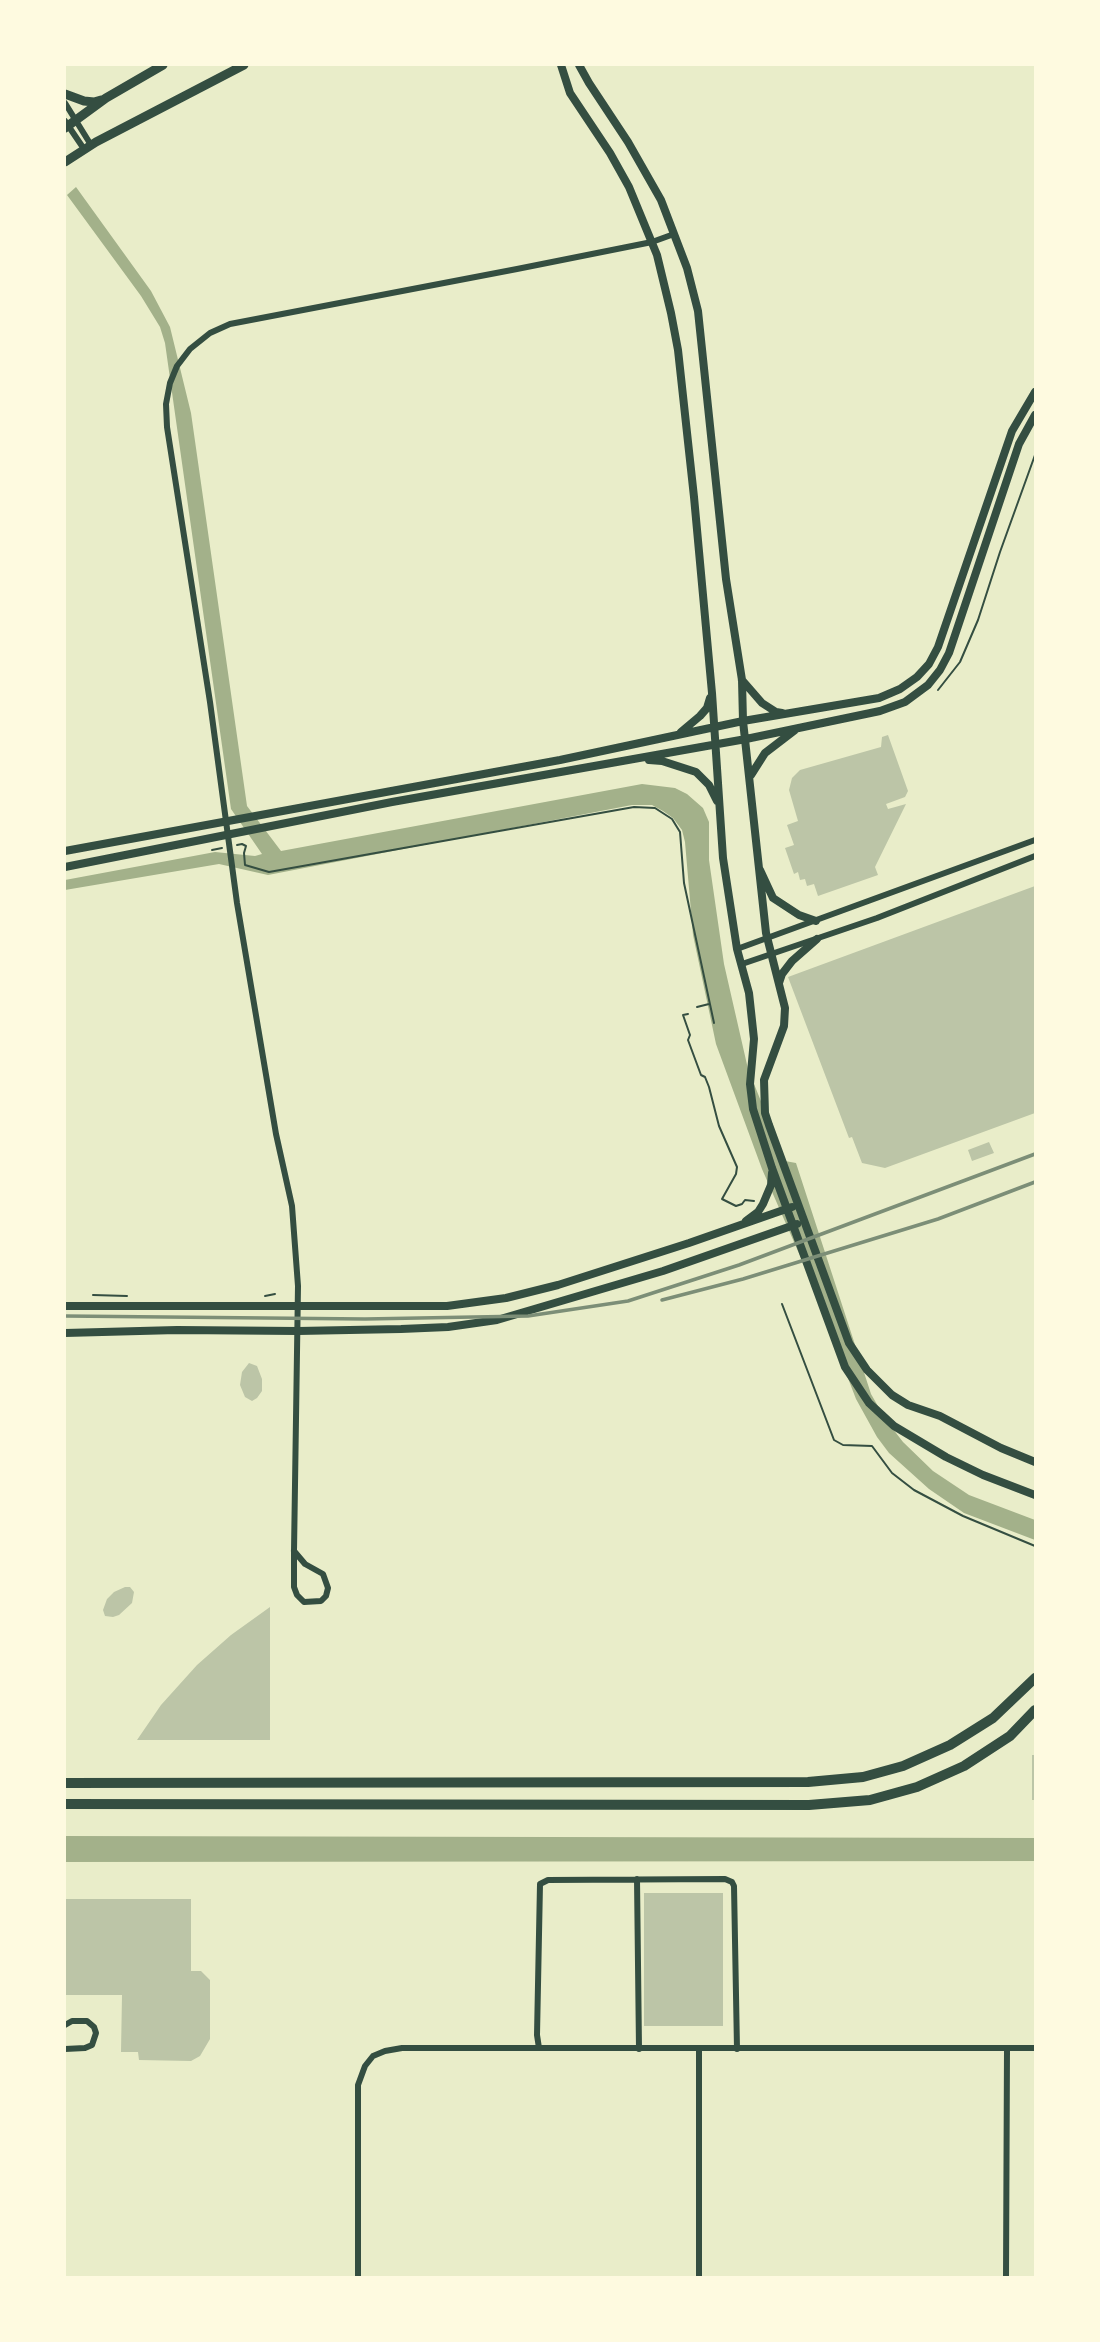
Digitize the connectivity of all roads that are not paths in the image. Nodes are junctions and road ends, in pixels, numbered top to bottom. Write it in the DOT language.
graph roads {
  1 [pos="163,65"];
  2 [pos="244,65"];
  3 [pos="561,65"];
  4 [pos="579,65"];
  5 [pos="65,94"];
  6 [pos="106,98"];
  7 [pos="65,103"];
  8 [pos="68,124"];
  9 [pos="87,147"];
  10 [pos="65,162"];
  11 [pos="674,234"];
  12 [pos="652,242"];
  13 [pos="1035,392"];
  14 [pos="1035,415"];
  15 [pos="742,680"];
  16 [pos="712,693"];
  17 [pos="792,714"];
  18 [pos="743,721"];
  19 [pos="714,727"];
  20 [pos="797,728"];
  21 [pos="672,736"];
  22 [pos="746,739"];
  23 [pos="715,744"];
  24 [pos="639,759"];
  25 [pos="750,776"];
  26 [pos="720,810"];
  27 [pos="226,820"];
  28 [pos="228,834"];
  29 [pos="1035,840"];
  30 [pos="65,851"];
  31 [pos="1035,856"];
  32 [pos="758,864"];
  33 [pos="65,867"];
  34 [pos="816,921"];
  35 [pos="767,938"];
  36 [pos="817,939"];
  37 [pos="737,949"];
  38 [pos="772,955"];
  39 [pos="742,964"];
  40 [pos="779,983"];
  41 [pos="772,1168"];
  42 [pos="798,1205"];
  43 [pos="788,1209"];
  44 [pos="804,1223"];
  45 [pos="793,1226"];
  46 [pos="734,1228"];
  47 [pos="65,1306"];
  48 [pos="298,1306"];
  49 [pos="298,1331"];
  50 [pos="65,1333"];
  51 [pos="1035,1462"];
  52 [pos="1035,1495"];
  53 [pos="294,1551"];
  54 [pos="1035,1678"];
  55 [pos="1035,1710"];
  56 [pos="65,1783"];
  57 [pos="65,1804"];
  58 [pos="637,1880"];
  59 [pos="65,2025"];
  60 [pos="539,2048"];
  61 [pos="1007,2048"];
  62 [pos="1035,2048"];
  63 [pos="65,2049"];
  64 [pos="639,2049"];
  65 [pos="699,2049"];
  66 [pos="737,2049"];
  67 [pos="358,2277"];
  68 [pos="699,2277"];
  69 [pos="1006,2277"];
  1 -- 6 [label="main road"];
  2 -- 9 [label="main road"];
  3 -- 12 [label="street"];
  4 -- 11 [label="street"];
  5 -- 6 [label="main road"];
  6 -- 8 [label="main road"];
  7 -- 8 [label="street"];
  8 -- 9 [label="street"];
  9 -- 10 [label="main road"];
  11 -- 12 [label="street"];
  11 -- 15 [label="street"];
  12 -- 16 [label="street"];
  12 -- 27 [label="street"];
  13 -- 17 [label="street"];
  14 -- 20 [label="street"];
  15 -- 17 [label="street"];
  15 -- 18 [label="street"];
  16 -- 19 [label="street"];
  16 -- 21 [label="street"];
  17 -- 18 [label="street"];
  18 -- 19 [label="street"];
  18 -- 22 [label="street"];
  19 -- 21 [label="street"];
  19 -- 23 [label="street"];
  20 -- 22 [label="street"];
  20 -- 25 [label="street"];
  21 -- 27 [label="street"];
  22 -- 23 [label="street"];
  22 -- 25 [label="street"];
  23 -- 24 [label="street"];
  23 -- 26 [label="street"];
  24 -- 26 [label="street"];
  24 -- 28 [label="street"];
  25 -- 32 [label="street"];
  26 -- 37 [label="street"];
  27 -- 28 [label="street"];
  27 -- 30 [label="street"];
  28 -- 33 [label="street"];
  28 -- 48 [label="street"];
  29 -- 34 [label="street"];
  31 -- 36 [label="street"];
  32 -- 34 [label="street"];
  32 -- 35 [label="street"];
  34 -- 35 [label="street"];
  35 -- 37 [label="street"];
  35 -- 38 [label="street"];
  36 -- 38 [label="street"];
  36 -- 40 [label="street"];
  37 -- 39 [label="street"];
  38 -- 39 [label="street"];
  38 -- 40 [label="street"];
  39 -- 41 [label="street"];
  40 -- 42 [label="street"];
  41 -- 43 [label="street"];
  41 -- 46 [label="street"];
  42 -- 43 [label="street"];
  42 -- 44 [label="street"];
  43 -- 45 [label="street"];
  43 -- 46 [label="street"];
  44 -- 45 [label="street"];
  44 -- 51 [label="street"];
  45 -- 49 [label="street"];
  45 -- 52 [label="street"];
  46 -- 48 [label="street"];
  47 -- 48 [label="street"];
  48 -- 49 [label="street"];
  49 -- 50 [label="street"];
  49 -- 53 [label="street"];
  53 -- 53 [label="street"];
  54 -- 56 [label="main road"];
  55 -- 57 [label="main road"];
  58 -- 60 [label="street"];
  58 -- 64 [label="street"];
  58 -- 66 [label="street"];
  59 -- 63 [label="street"];
  60 -- 64 [label="street"];
  60 -- 67 [label="street"];
  61 -- 62 [label="street"];
  61 -- 66 [label="street"];
  61 -- 69 [label="street"];
  64 -- 65 [label="street"];
  65 -- 66 [label="street"];
  65 -- 68 [label="street"];
}
